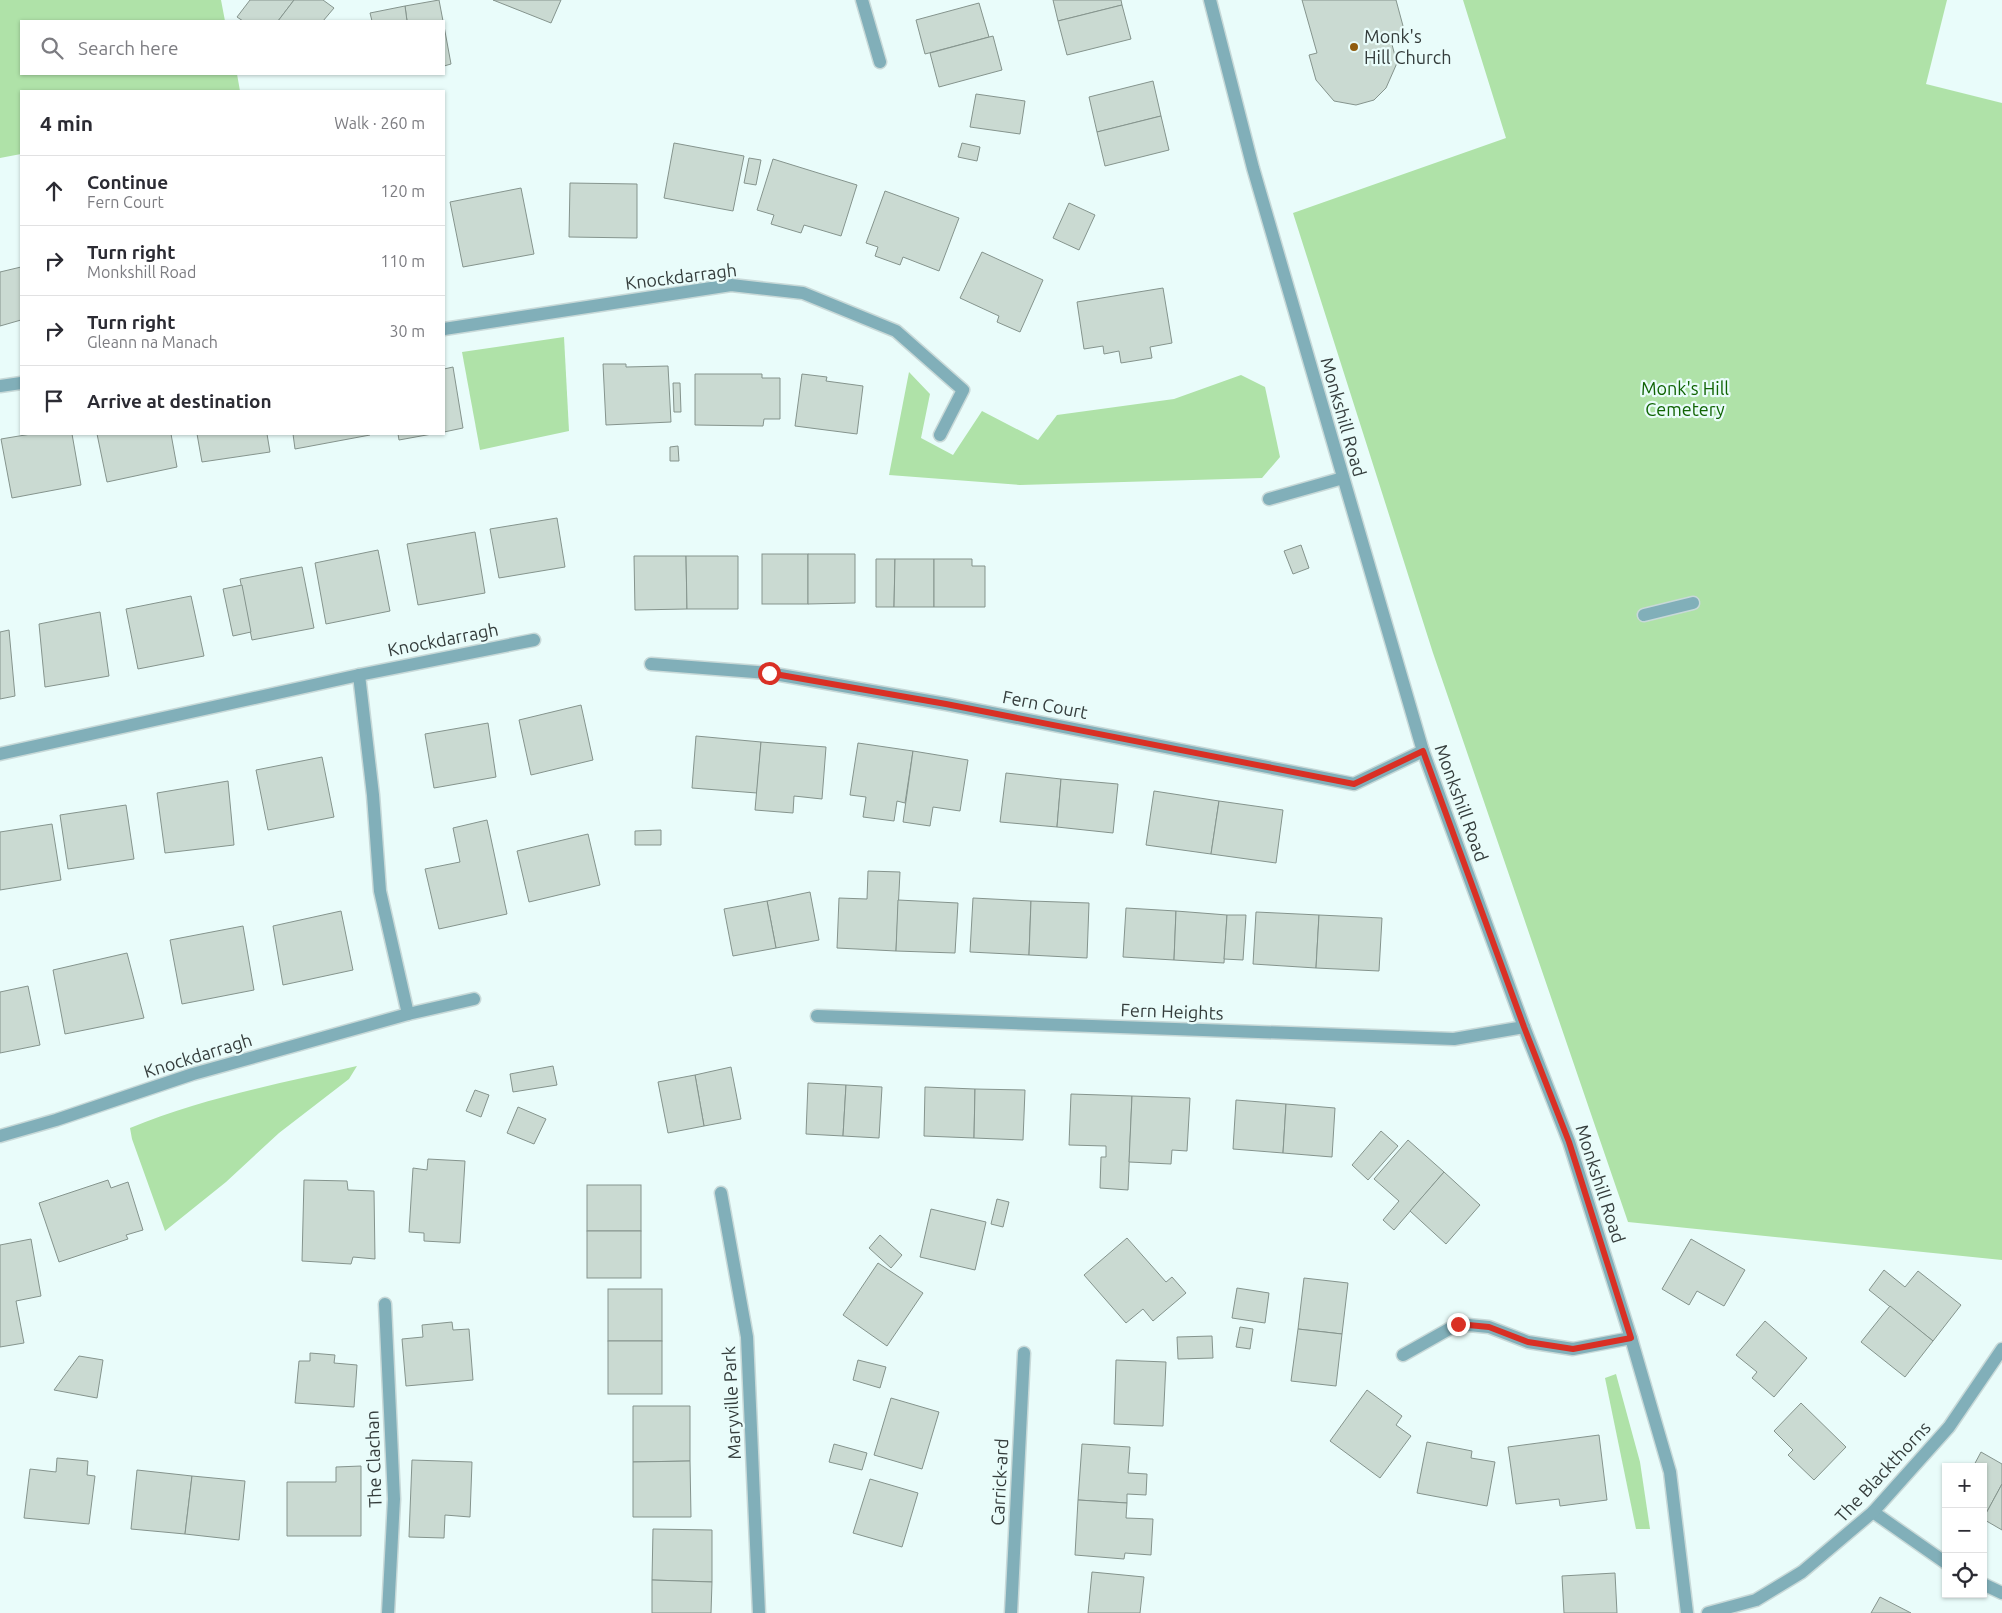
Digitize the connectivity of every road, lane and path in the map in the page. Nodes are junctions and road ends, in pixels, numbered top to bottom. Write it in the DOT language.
graph roads {
  1 [pos="862,0"];
  2 [pos="1210,0"];
  3 [pos="880,62"];
  4 [pos="445,329"];
  5 [pos="20,383"];
  6 [pos="0,386"];
  7 [pos="940,435"];
  8 [pos="1343,478"];
  9 [pos="1269,499"];
  10 [pos="1693,603"];
  11 [pos="1644,615"];
  12 [pos="534,640"];
  13 [pos="651,664"];
  14 [pos="358,675"];
  15 [pos="1423,751"];
  16 [pos="0,754"];
  17 [pos="474,999"];
  18 [pos="408,1014"];
  19 [pos="817,1016"];
  20 [pos="1524,1027"];
  21 [pos="0,1136"];
  22 [pos="721,1193"];
  23 [pos="385,1304"];
  24 [pos="1631,1338"];
  25 [pos="2002,1349"];
  26 [pos="1024,1352"];
  27 [pos="1403,1355"];
  28 [pos="1873,1512"];
  29 [pos="1942,1560"];
  30 [pos="1987,1586"];
  31 [pos="2002,1593"];
  32 [pos="388,1613"];
  33 [pos="759,1613"];
  34 [pos="1011,1613"];
  35 [pos="1687,1613"];
  36 [pos="1708,1613"];
  1 -- 3 [label="street"];
  2 -- 8 [label="street, Monkshill Road"];
  4 -- 7 [label="street, Knockdarragh"];
  5 -- 6 [label="street"];
  8 -- 9 [label="street"];
  8 -- 15 [label="street, Monkshill Road"];
  10 -- 11 [label="street"];
  12 -- 14 [label="street, Knockdarragh"];
  13 -- 15 [label="street, Fern Court"];
  14 -- 16 [label="street, Knockdarragh"];
  14 -- 18 [label="street"];
  15 -- 20 [label="street, Monkshill Road"];
  17 -- 18 [label="street, Knockdarragh"];
  18 -- 21 [label="street, Knockdarragh"];
  19 -- 20 [label="street, Fern Heights"];
  20 -- 24 [label="street, Monkshill Road"];
  22 -- 33 [label="street, Maryville Park"];
  23 -- 32 [label="street, The Clachan"];
  24 -- 27 [label="street"];
  24 -- 35 [label="street, Monkshill Road"];
  25 -- 28 [label="street, The Blackthorns"];
  26 -- 34 [label="street, Carrick-ard"];
  28 -- 29 [label="street"];
  28 -- 36 [label="street, The Blackthorns"];
  30 -- 31 [label="street"];
}
